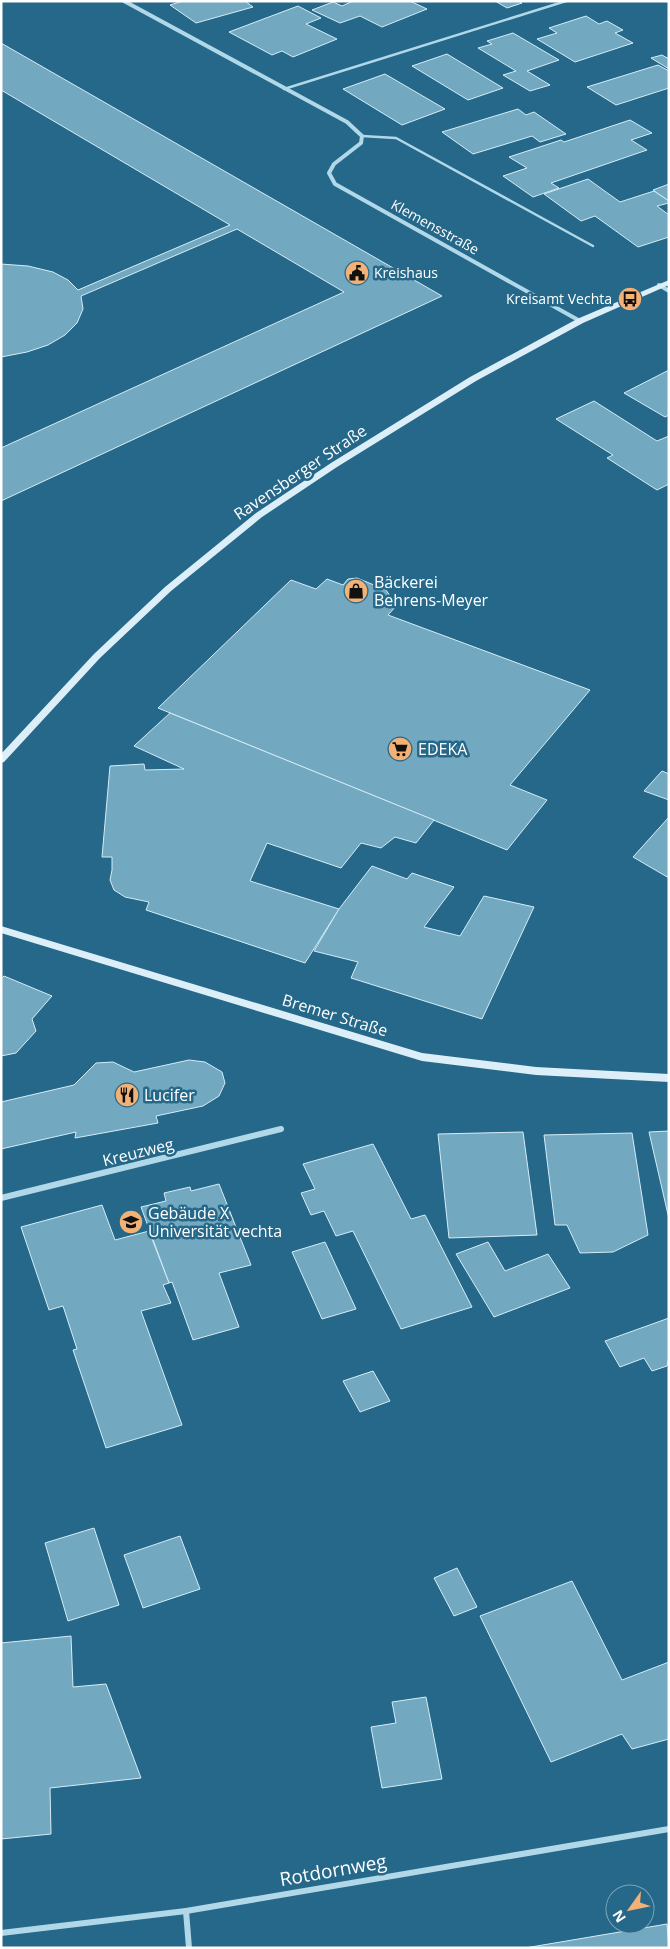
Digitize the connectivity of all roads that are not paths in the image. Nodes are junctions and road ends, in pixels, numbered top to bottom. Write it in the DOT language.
graph roads {
  1 [pos="124,1"];
  2 [pos="566,1"];
  3 [pos="284,89"];
  4 [pos="362,136"];
  5 [pos="593,246"];
  6 [pos="669,282"];
  7 [pos="659,285"];
  8 [pos="669,291"];
  9 [pos="580,321"];
  10 [pos="1,760"];
  11 [pos="1,930"];
  12 [pos="669,1078"];
  13 [pos="281,1129"];
  14 [pos="1,1198"];
  15 [pos="669,1829"];
  16 [pos="186,1911"];
  17 [pos="1,1933"];
  18 [pos="189,1948"];
  1 -- 3 [label="street"];
  2 -- 3 [label="lane"];
  3 -- 4 [label="street"];
  4 -- 5 [label="lane"];
  4 -- 9 [label="street, Klemensstraße"];
  6 -- 7 [label="main road, Ravensberger Straße"];
  7 -- 8 [label="street"];
  7 -- 9 [label="main road, Ravensberger Straße"];
  9 -- 10 [label="main road, Ravensberger Straße"];
  11 -- 12 [label="main road, Bremer Straße"];
  13 -- 14 [label="street, Kreuzweg"];
  15 -- 16 [label="street, Rotdornweg"];
  16 -- 17 [label="street, Rotdornweg"];
  16 -- 18 [label="street"];
}
